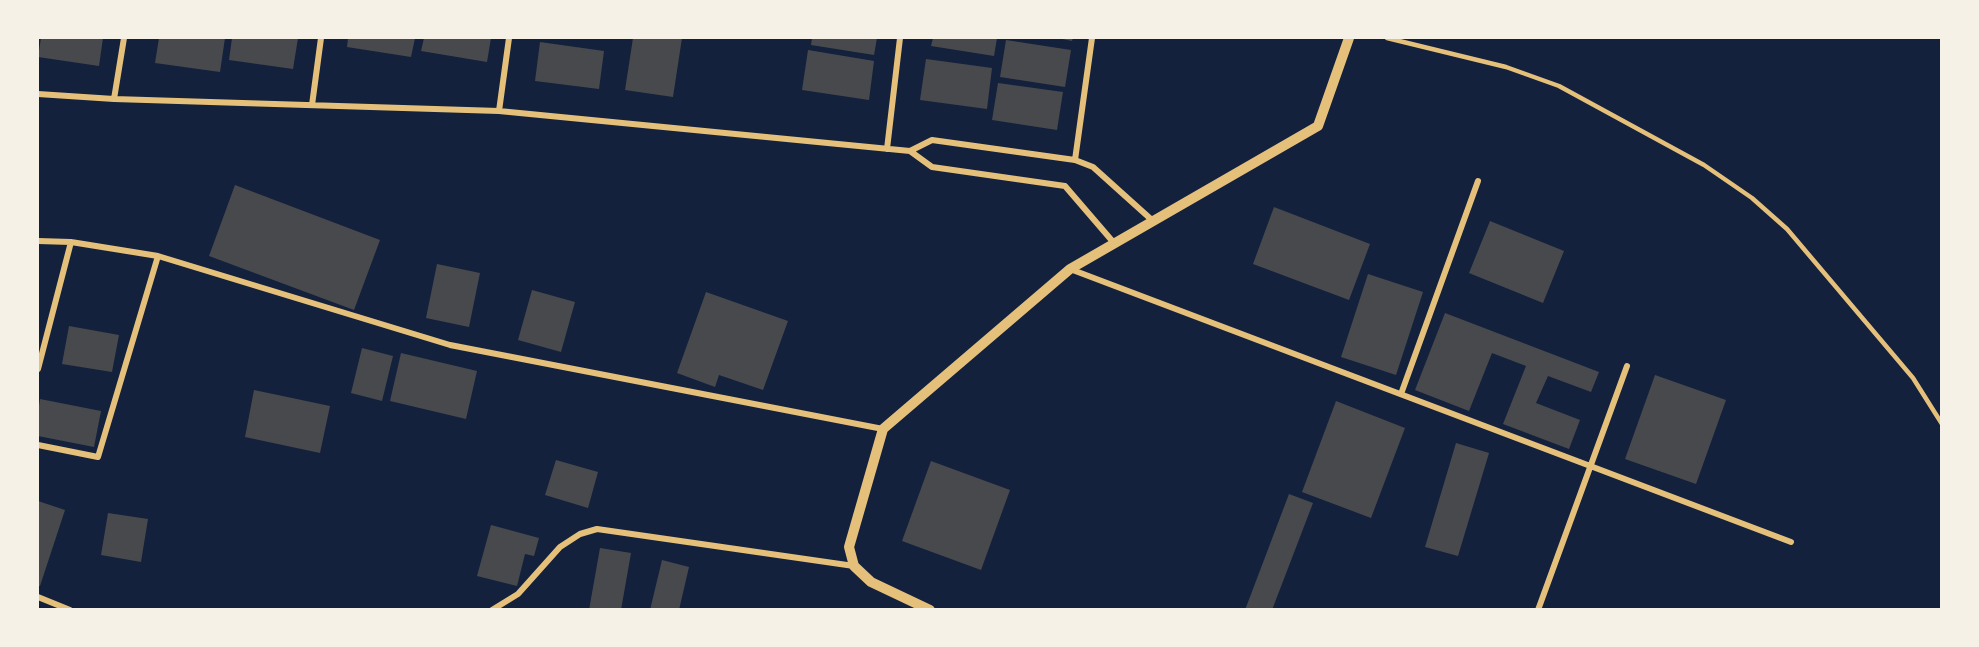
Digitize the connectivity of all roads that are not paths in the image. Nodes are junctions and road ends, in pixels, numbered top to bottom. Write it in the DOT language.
graph roads {
  1 [pos="124,38"];
  2 [pos="321,38"];
  3 [pos="509,38"];
  4 [pos="900,38"];
  5 [pos="1092,38"];
  6 [pos="1348,38"];
  7 [pos="1387,38"];
  8 [pos="38,94"];
  9 [pos="114,99"];
  10 [pos="312,105"];
  11 [pos="499,111"];
  12 [pos="887,149"];
  13 [pos="910,151"];
  14 [pos="1075,160"];
  15 [pos="1478,181"];
  16 [pos="1153,221"];
  17 [pos="38,241"];
  18 [pos="71,242"];
  19 [pos="1114,243"];
  20 [pos="158,256"];
  21 [pos="1070,269"];
  22 [pos="1627,366"];
  23 [pos="38,369"];
  24 [pos="1401,394"];
  25 [pos="1941,424"];
  26 [pos="883,429"];
  27 [pos="38,445"];
  28 [pos="1592,466"];
  29 [pos="1791,542"];
  30 [pos="854,566"];
  31 [pos="38,597"];
  32 [pos="70,609"];
  33 [pos="492,609"];
  34 [pos="930,609"];
  35 [pos="1538,609"];
  1 -- 9 [label="street"];
  2 -- 10 [label="street"];
  3 -- 11 [label="street"];
  4 -- 12 [label="street"];
  5 -- 14 [label="street"];
  6 -- 16 [label="street"];
  7 -- 25 [label="lane"];
  8 -- 9 [label="street"];
  9 -- 10 [label="street"];
  10 -- 11 [label="street"];
  11 -- 12 [label="street"];
  12 -- 13 [label="street"];
  13 -- 14 [label="street"];
  13 -- 19 [label="street"];
  14 -- 16 [label="street"];
  15 -- 24 [label="street"];
  16 -- 19 [label="street"];
  17 -- 18 [label="street"];
  18 -- 20 [label="street"];
  18 -- 23 [label="street"];
  19 -- 21 [label="street"];
  20 -- 26 [label="street"];
  20 -- 27 [label="street"];
  21 -- 24 [label="street"];
  21 -- 26 [label="street"];
  22 -- 28 [label="street"];
  24 -- 28 [label="street"];
  26 -- 30 [label="street"];
  28 -- 29 [label="street"];
  28 -- 35 [label="street"];
  30 -- 33 [label="street"];
  30 -- 34 [label="street"];
  31 -- 32 [label="street"];
}
